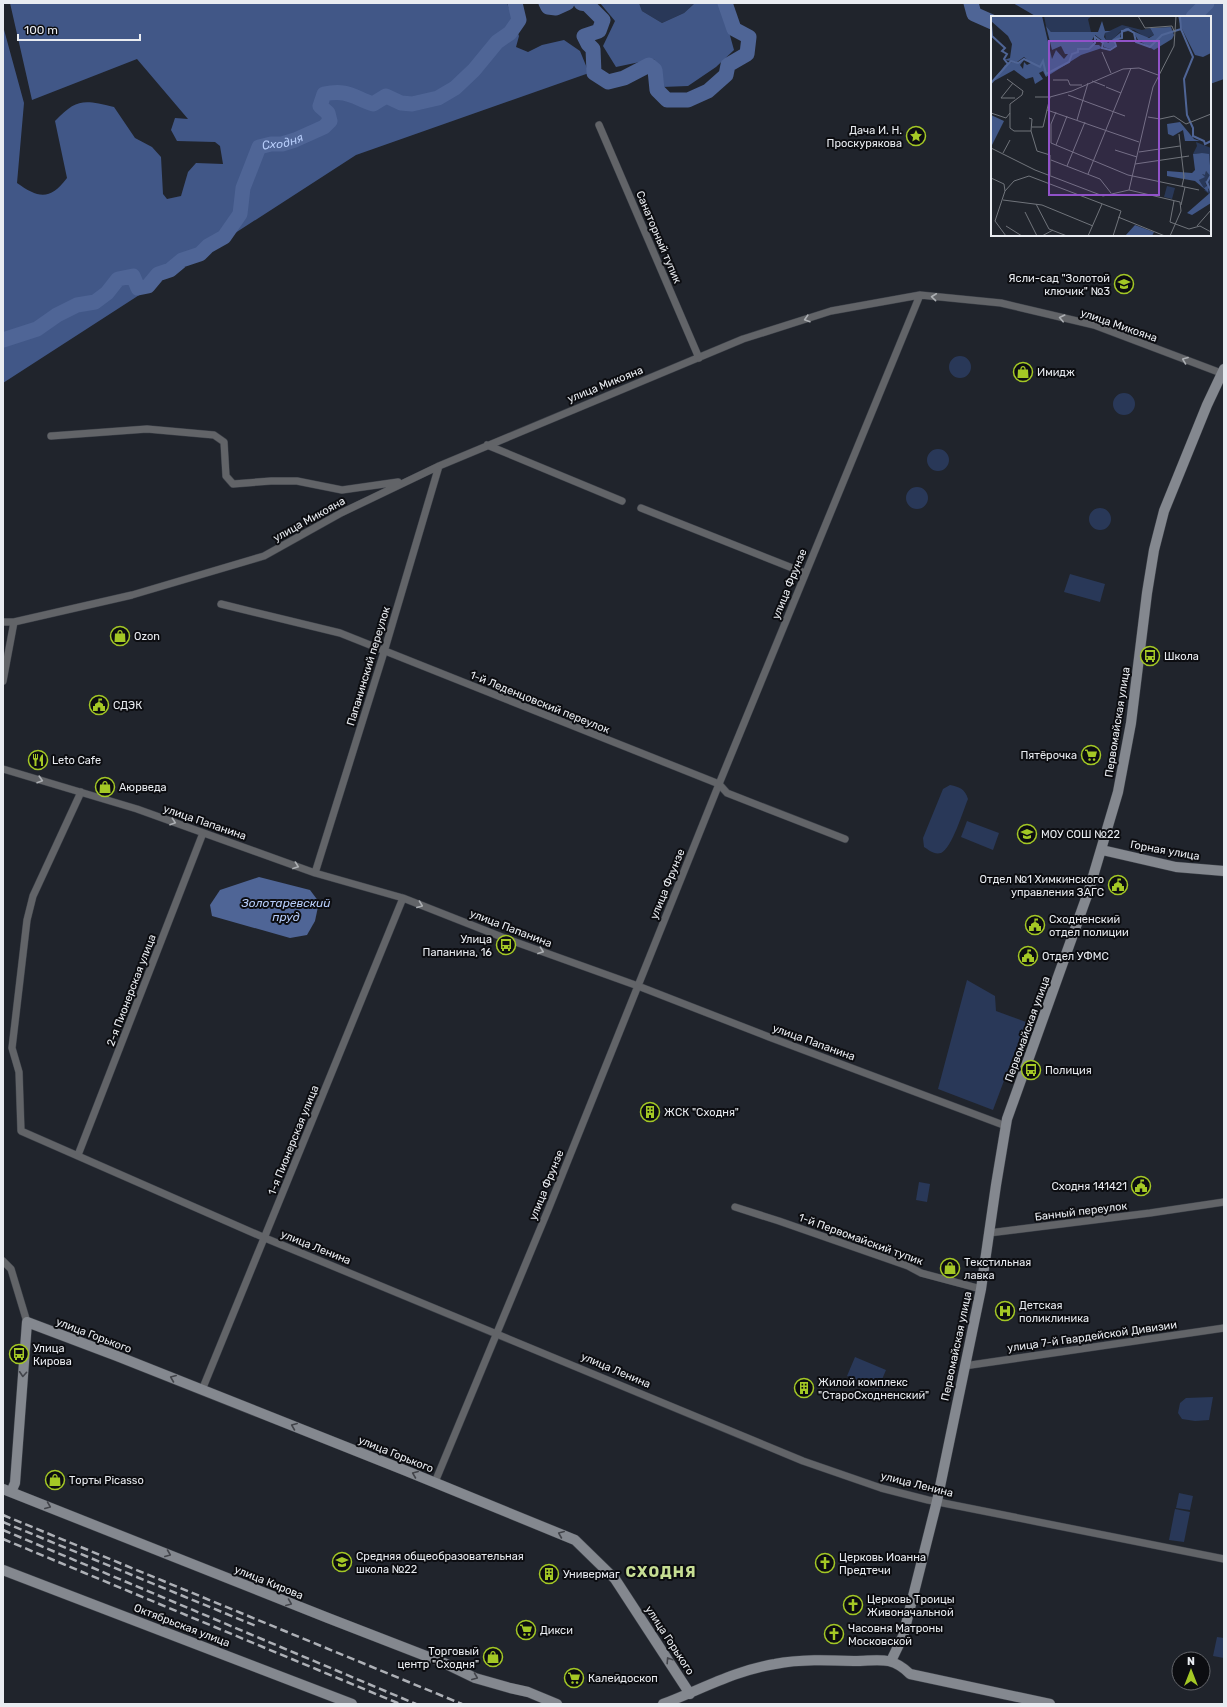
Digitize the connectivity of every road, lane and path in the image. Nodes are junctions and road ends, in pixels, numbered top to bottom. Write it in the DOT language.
graph roads {
  1 [pos="599,125"];
  2 [pos="920,295"];
  3 [pos="698,358"];
  4 [pos="1223,371"];
  5 [pos="51,436"];
  6 [pos="487,445"];
  7 [pos="439,466"];
  8 [pos="404,481"];
  9 [pos="622,500"];
  10 [pos="641,508"];
  11 [pos="805,573"];
  12 [pos="221,604"];
  13 [pos="3,622"];
  14 [pos="14,622"];
  15 [pos="384,652"];
  16 [pos="3,681"];
  17 [pos="3,769"];
  18 [pos="719,784"];
  19 [pos="81,792"];
  20 [pos="203,833"];
  21 [pos="845,839"];
  22 [pos="1102,850"];
  23 [pos="1224,871"];
  24 [pos="316,873"];
  25 [pos="403,898"];
  26 [pos="638,986"];
  27 [pos="1006,1126"];
  28 [pos="78,1155"];
  29 [pos="1224,1202"];
  30 [pos="734,1207"];
  31 [pos="989,1233"];
  32 [pos="265,1238"];
  33 [pos="3,1261"];
  34 [pos="981,1290"];
  35 [pos="27,1322"];
  36 [pos="1224,1328"];
  37 [pos="496,1333"];
  38 [pos="964,1366"];
  39 [pos="202,1390"];
  40 [pos="435,1482"];
  41 [pos="7,1490"];
  42 [pos="936,1501"];
  43 [pos="1224,1559"];
  44 [pos="3,1570"];
  45 [pos="891,1661"];
  46 [pos="690,1694"];
  47 [pos="352,1704"];
  48 [pos="557,1704"];
  49 [pos="663,1704"];
  50 [pos="1050,1704"];
  1 -- 3 [label="street, Санаторный тупик"];
  2 -- 3 [label="street, улица Микояна, one-way"];
  4 -- 2 [label="street, улица Микояна, one-way"];
  2 -- 11 [label="street, улица Фрунзе"];
  3 -- 6 [label="street, улица Микояна"];
  4 -- 22 [label="street, Первомайская улица"];
  5 -- 8 [label="street"];
  6 -- 7 [label="street, улица Микояна"];
  6 -- 9 [label="street"];
  7 -- 8 [label="street, улица Микояна"];
  7 -- 15 [label="street, Папанинский переулок"];
  8 -- 14 [label="street, улица Микояна"];
  10 -- 11 [label="street"];
  11 -- 18 [label="street, улица Фрунзе"];
  12 -- 15 [label="street, 1-й Леденцовский переулок"];
  13 -- 14 [label="street, улица Микояна"];
  14 -- 16 [label="street"];
  15 -- 18 [label="street, 1-й Леденцовский переулок"];
  15 -- 24 [label="street, Папанинский переулок"];
  17 -- 19 [label="street, улица Папанина, one-way"];
  18 -- 21 [label="street, 1-й Леденцовский переулок"];
  18 -- 26 [label="street, улица Фрунзе"];
  19 -- 20 [label="street, улица Папанина, one-way"];
  19 -- 28 [label="street, улица Ленина"];
  20 -- 24 [label="street, улица Папанина, one-way"];
  20 -- 28 [label="street, 2-я Пионерская улица"];
  22 -- 23 [label="street, Горная улица"];
  22 -- 27 [label="street, Первомайская улица"];
  24 -- 25 [label="street, улица Папанина"];
  25 -- 26 [label="street, улица Папанина, one-way"];
  25 -- 32 [label="street, 1-я Пионерская улица"];
  26 -- 27 [label="street, улица Папанина"];
  26 -- 37 [label="street, улица Фрунзе"];
  27 -- 31 [label="street, Первомайская улица"];
  28 -- 32 [label="street, улица Ленина"];
  29 -- 31 [label="street, Банный переулок"];
  30 -- 34 [label="street, 1-й Первомайский тупик"];
  31 -- 34 [label="street, Первомайская улица"];
  32 -- 37 [label="street, улица Ленина"];
  32 -- 39 [label="street, 1-я Пионерская улица"];
  33 -- 35 [label="street"];
  34 -- 38 [label="street, Первомайская улица"];
  39 -- 35 [label="street, улица Горького, one-way"];
  35 -- 41 [label="street, one-way"];
  36 -- 38 [label="street, улица 7-й Гвардейской Дивизии"];
  37 -- 40 [label="street, улица Фрунзе"];
  37 -- 42 [label="street, улица Ленина"];
  38 -- 42 [label="street, Первомайская улица"];
  40 -- 39 [label="street, улица Горького, one-way"];
  46 -- 40 [label="street, улица Горького, one-way"];
  41 -- 48 [label="street, улица Кирова, one-way"];
  42 -- 43 [label="street, улица Ленина"];
  42 -- 45 [label="street, Первомайская улица"];
  44 -- 47 [label="street, Октябрьская улица"];
  45 -- 46 [label="street"];
  45 -- 50 [label="street"];
  46 -- 49 [label="street"];
}
